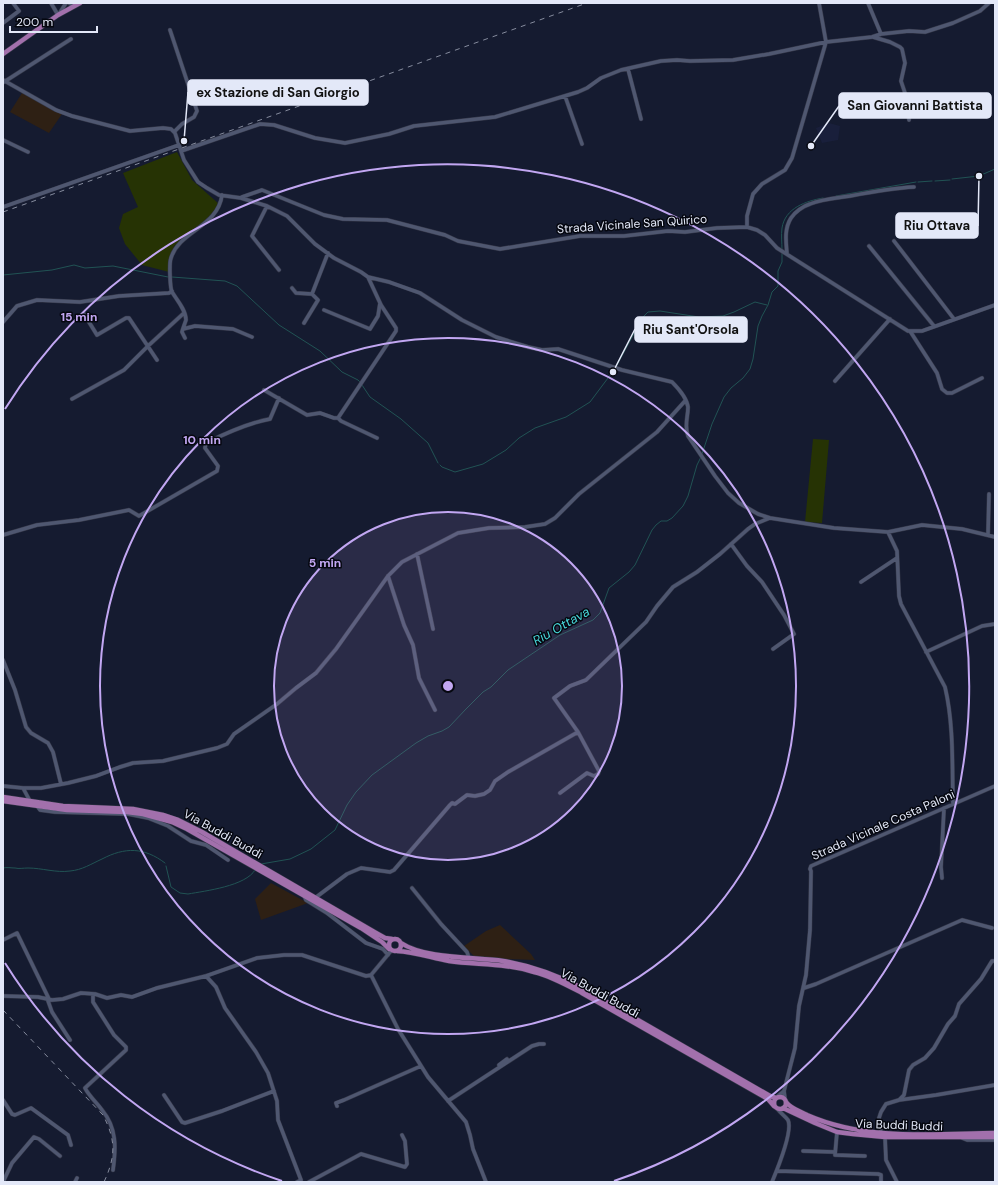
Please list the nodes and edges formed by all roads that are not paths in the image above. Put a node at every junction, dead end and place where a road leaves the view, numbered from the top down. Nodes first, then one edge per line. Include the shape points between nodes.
1 (13, 3) edge
2 (51, 3) edge
3 (66, 3) edge
4 (69, 3) edge
5 (80, 3) edge
6 (819, 3) edge
7 (868, 3) edge
8 (989, 3) edge
9 (75, 5) edge
10 (58, 15) junction
11 (3, 23) edge
12 (170, 30) dead end
13 (881, 34) junction
14 (872, 37) junction
15 (71, 39) dead end
16 (826, 42) junction
17 (3, 54) edge
18 (628, 69) junction
19 (4, 81) edge
20 (565, 96) junction
21 (641, 119) dead end
22 (909, 120) dead end
23 (174, 132) junction
24 (3, 140) edge
25 (582, 144) dead end
26 (180, 145) junction
27 (182, 151) junction
28 (28, 152) dead end
29 (914, 187) dead end
30 (222, 195) junction
31 (241, 198) junction
32 (267, 206) junction
33 (3, 207) edge
34 (747, 227) junction
35 (894, 241) dead end
36 (869, 246) dead end
37 (784, 252) junction
38 (328, 253) junction
39 (279, 270) dead end
40 (368, 277) junction
41 (292, 288) dead end
42 (172, 291) junction
43 (312, 294) junction
44 (380, 303) junction
45 (995, 305) edge
46 (324, 310) dead end
47 (184, 313) junction
48 (84, 314) dead end
49 (890, 319) junction
50 (954, 319) junction
51 (3, 322) edge
52 (304, 323) dead end
53 (934, 326) junction
54 (183, 329) junction
55 (910, 331) junction
56 (252, 337) dead end
57 (185, 338) dead end
58 (148, 346) junction
59 (157, 360) dead end
60 (982, 378) dead end
61 (834, 382) dead end
62 (264, 390) dead end
63 (72, 398) dead end
64 (279, 398) junction
65 (685, 401) junction
66 (338, 418) junction
67 (377, 438) dead end
68 (989, 494) dead end
69 (770, 518) junction
70 (888, 532) junction
71 (3, 535) edge
72 (988, 535) junction
73 (995, 537) edge
74 (731, 544) junction
75 (416, 554) junction
76 (897, 558) junction
77 (388, 576) junction
78 (861, 582) dead end
79 (995, 624) edge
80 (433, 629) dead end
81 (773, 649) dead end
82 (926, 652) junction
83 (3, 660) edge
84 (435, 710) dead end
85 (578, 732) junction
86 (61, 784) junction
87 (3, 786) edge
88 (995, 786) edge
89 (23, 788) junction
90 (560, 793) dead end
91 (3, 797) edge
92 (3, 801) edge
93 (30, 801) junction
94 (953, 804) junction
95 (38, 808) junction
96 (944, 808) junction
97 (179, 825) junction
98 (168, 826) junction
99 (228, 860) dead end
100 (252, 864) junction
101 (262, 869) junction
102 (942, 878) dead end
103 (412, 888) dead end
104 (304, 896) junction
105 (315, 898) junction
106 (342, 918) junction
107 (336, 920) junction
108 (992, 928) dead end
109 (392, 939) junction
110 (3, 940) edge
111 (401, 943) junction
112 (389, 951) junction
113 (398, 951) junction
114 (469, 958) junction
115 (995, 961) edge
116 (371, 975) junction
117 (206, 976) junction
118 (804, 988) junction
119 (94, 994) junction
120 (3, 996) edge
121 (48, 999) junction
122 (70, 1040) dead end
123 (544, 1044) dead end
124 (507, 1059) dead end
125 (420, 1066) junction
126 (995, 1084) edge
127 (274, 1091) junction
128 (784, 1091) junction
129 (164, 1095) dead end
130 (777, 1097) junction
131 (3, 1100) edge
132 (786, 1100) junction
133 (899, 1100) junction
134 (447, 1101) junction
135 (337, 1106) dead end
136 (776, 1107) junction
137 (783, 1108) junction
138 (837, 1132) junction
139 (995, 1133) edge
140 (883, 1135) junction
141 (402, 1136) dead end
142 (995, 1138) edge
143 (72, 1145) dead end
144 (803, 1151) dead end
145 (835, 1152) junction
146 (60, 1156) dead end
147 (865, 1156) dead end
148 (113, 1170) dead end
149 (777, 1172) junction
150 (77, 1178) dead end
151 (300, 1181) edge
152 (3, 1182) edge
153 (75, 1182) edge
154 (305, 1182) edge
155 (310, 1182) edge
156 (486, 1182) edge
157 (772, 1182) edge
158 (881, 1182) edge
159 (897, 1182) edge

1 - 11 street via 19,11
2 - 10 street
3 - 10 street
4 - 9 street
5 - 9 main road
6 - 16 street
7 - 13 street
8 - 13 street via 980,10 934,30
9 - 10 main road
10 - 17 main road
12 - 23 street via 197,111 194,117
13 - 14 street
14 - 16 street
14 - 22 street via 890,42 902,49 905,64 901,81 908,102
15 - 19 street
16 - 18 street via 738,59 661,61
16 - 34 street via 792,158 785,170 762,184 753,194
18 - 20 street
18 - 21 street
19 - 23 street via 72,116 123,130 163,128
20 - 25 street
20 - 27 street via 494,117 414,126 390,134 345,143 314,138 274,125 260,124
23 - 26 street
24 - 28 street
26 - 27 street
26 - 33 street
27 - 30 street via 184,160 198,182
29 - 37 street via 810,204 790,218
30 - 31 street
30 - 42 street via 221,204 214,215 183,239 174,250 170,260
31 - 32 street
31 - 34 street, Strada Vicinale San Quirico via 262,190 324,215 343,219 387,220 445,235 458,241 500,249 580,236 624,236 668,230 685,232
32 - 38 street via 287,216 315,244
32 - 39 street via 252,236
34 - 37 street, Strada Vicinale San Quirico via 765,235
35 - 50 street
36 - 53 street
37 - 49 street, Strada Vicinale San Quirico
38 - 40 street
38 - 43 street
40 - 44 street
40 - 65 street via 420,293 462,320 496,337 542,350 558,349 622,370 672,382
41 - 43 street via 296,293
42 - 47 street
42 - 51 street via 80,302 37,300 17,306
43 - 52 street via 318,300
44 - 46 street via 378,316 370,329
44 - 66 street via 396,331
45 - 50 street
47 - 54 street via 186,319
47 - 58 street
48 - 58 street via 97,335 129,318
49 - 55 street, Strada Vicinale San Quirico
49 - 61 street
50 - 53 street
53 - 55 street via 922,331
54 - 56 street via 195,326 233,329
54 - 57 street
55 - 60 street via 937,373 942,389 947,393
58 - 59 street
58 - 63 street via 124,370
62 - 64 street
64 - 66 street via 307,415 320,413
64 - 71 street via 270,419 206,443 205,448 218,466 217,471 139,516 129,510 37,526
65 - 69 street via 688,406 686,430 705,462 728,493 739,503
65 - 75 street via 657,432 579,494 555,518 544,524 458,533
66 - 67 street
68 - 72 street
69 - 70 street via 834,528
69 - 74 street via 755,524
70 - 72 street via 922,525 962,529
70 - 76 street via 895,545
72 - 73 street
74 - 81 street via 746,566 762,582 794,634
74 - 85 street via 673,588 646,622 586,680 570,686 554,698
75 - 77 street via 402,562
75 - 80 street
76 - 78 street
76 - 82 street via 898,596
77 - 84 street via 412,645 419,678
77 - 86 street via 316,673 278,704 234,734 227,744 163,761 133,763 96,776
79 - 82 street via 982,626
82 - 94 street via 944,687 949,706
83 - 86 street via 26,727 48,744 53,752
85 - 90 street via 599,771 594,776 587,773
85 - 105 street via 508,772 495,781 484,794 467,795 455,804 452,803 394,870 390,872 361,868 347,874
86 - 89 street
87 - 89 street
88 - 94 street, Strada Vicinale Costa Paloni
89 - 93 street
91 - 93 main road, Via Buddi Buddi
92 - 95 main road, Via Buddi Buddi
93 - 100 main road, Via Buddi Buddi via 63,806 133,808 157,813 188,825
94 - 96 street, Strada Vicinale Costa Paloni
95 - 97 main road, Via Buddi Buddi via 127,812 156,817
95 - 98 street via 77,813 128,814
96 - 102 street
96 - 118 street, Strada Vicinale Costa Paloni via 811,866 810,930
97 - 98 street
97 - 100 main road, Via Buddi Buddi
98 - 99 street via 191,841 206,845
100 - 101 main road, Via Buddi Buddi
101 - 104 main road, Via Buddi Buddi
101 - 105 main road, Via Buddi Buddi
103 - 114 street via 467,952
104 - 106 main road, Via Buddi Buddi
104 - 107 street
105 - 109 main road, Via Buddi Buddi via 385,938
106 - 107 street
106 - 112 main road, Via Buddi Buddi via 371,934
107 - 112 street via 366,943
108 - 118 street via 962,920 893,952
109 - 111 main road via 397,939
109 - 112 main road via 388,944
110 - 121 street via 16,933
111 - 113 main road
111 - 114 main road, Via Buddi Buddi via 406,947 449,957
112 - 113 main road
112 - 116 street
113 - 136 main road, Via Buddi Buddi via 449,961 502,965 534,971 556,979 755,1092
114 - 130 main road, Via Buddi Buddi via 528,966 558,976 770,1096
115 - 133 street via 992,961 981,979 959,1004 955,1016 934,1048 925,1058 913,1065 904,1095
116 - 117 street via 366,976 302,955 284,955 257,958
116 - 125 street
117 - 119 street via 132,997 107,998
117 - 127 street via 216,987 225,1008 256,1052 268,1073
118 - 128 street, Strada Vicinale Costa Paloni via 799,1006 795,1048
119 - 121 street via 81,993 62,999
119 - 148 street via 93,1002 126,1047 126,1050 85,1088 104,1111 112,1126 116,1152
120 - 121 street
121 - 122 street via 52,1012
123 - 134 street via 532,1046
124 - 134 street
125 - 134 street
125 - 135 street via 344,1100 336,1104
126 - 133 street
127 - 129 street via 185,1123
127 - 151 street via 278,1120
128 - 130 street
128 - 132 street, Strada Vicinale Costa Paloni
130 - 132 main road via 782,1096
130 - 136 main road via 774,1101
131 - 143 street via 15,1115 31,1108 68,1135
132 - 137 main road
132 - 140 main road, Via Buddi Buddi via 792,1108 817,1119
133 - 140 street via 886,1104 881,1112 879,1118
134 - 156 street via 466,1122
136 - 137 main road
136 - 149 street via 789,1125
137 - 138 main road, Via Buddi Buddi
138 - 140 main road, Via Buddi Buddi
138 - 145 street
139 - 140 main road, Via Buddi Buddi
140 - 142 main road, Via Buddi Buddi
140 - 159 street via 886,1160
141 - 155 street via 405,1141 405,1167 361,1154
144 - 145 street
145 - 147 street via 835,1155
146 - 152 street via 34,1137 12,1163
149 - 157 street
149 - 158 street via 878,1174 881,1175
150 - 153 street
151 - 154 street

